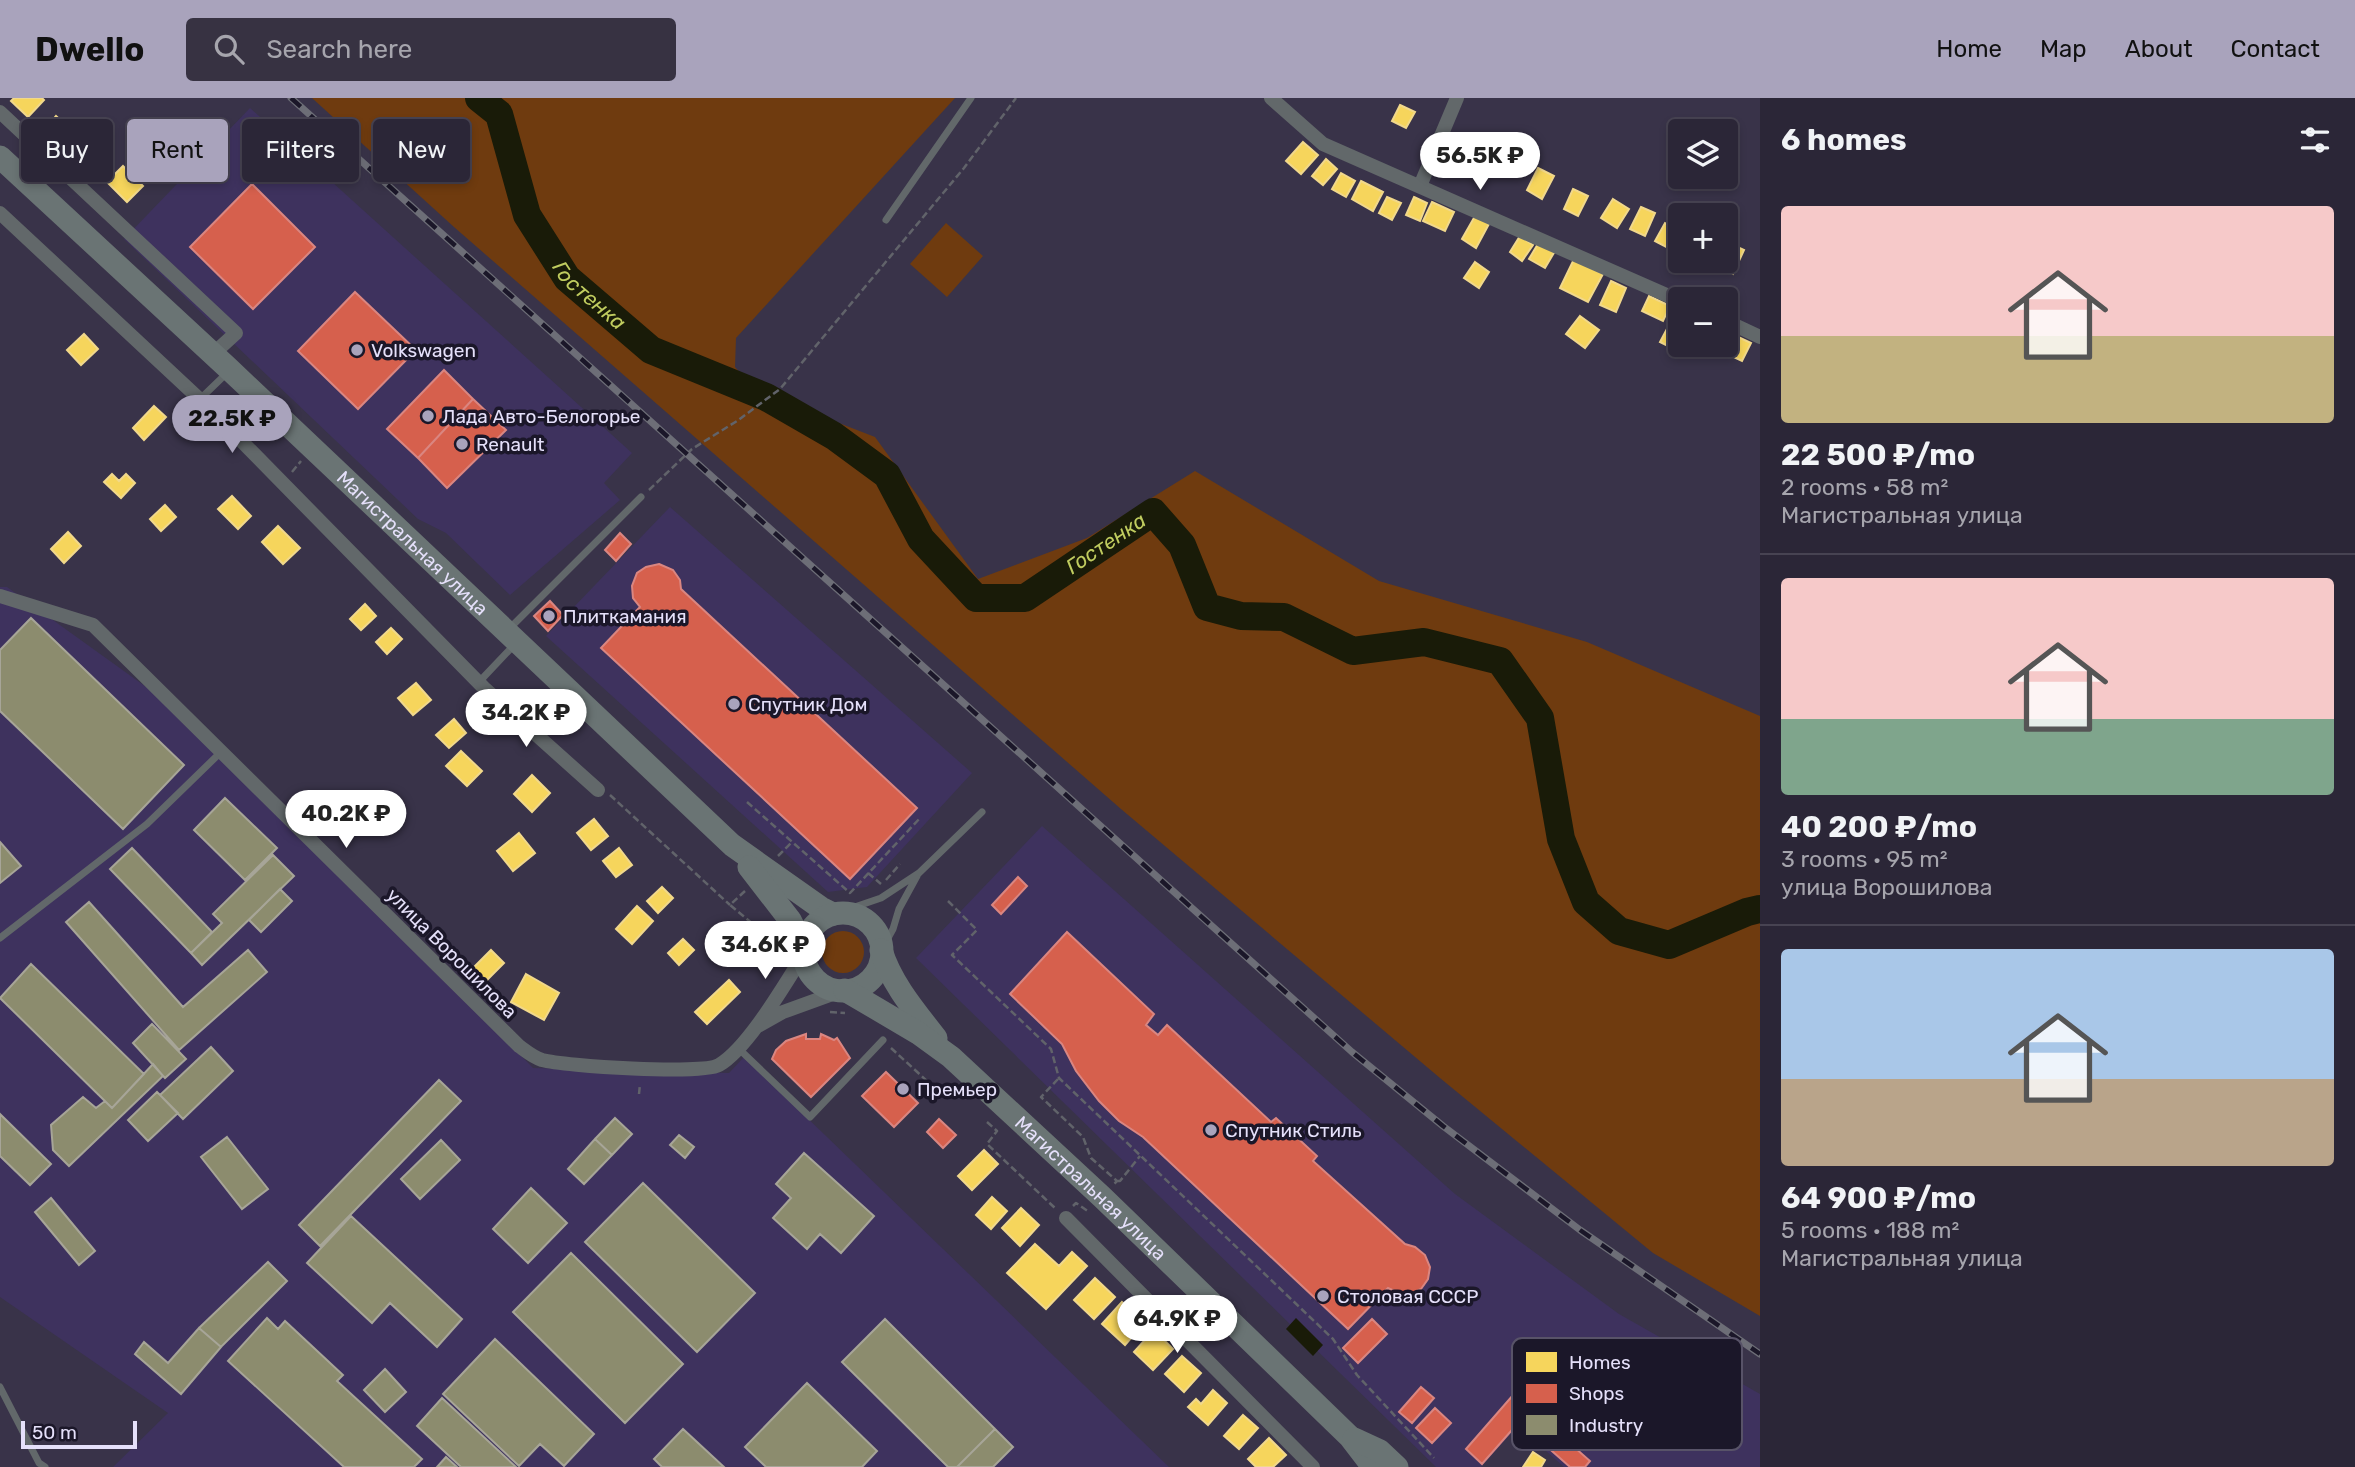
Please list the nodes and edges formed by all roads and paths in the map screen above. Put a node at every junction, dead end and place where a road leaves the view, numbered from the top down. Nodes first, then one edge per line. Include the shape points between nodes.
1 (971, 98) edge
2 (1016, 98) edge
3 (1271, 98) edge
4 (1457, 98) edge
5 (0, 112) edge
6 (0, 157) edge
7 (1420, 186) junction
8 (0, 213) edge
9 (886, 220) dead end
10 (1668, 296) edge
11 (1738, 327) edge
12 (1760, 337) edge
13 (213, 354) junction
14 (230, 370) junction
15 (201, 399) junction
16 (641, 497) joint
17 (0, 596) edge
18 (511, 637) junction
19 (478, 682) junction
20 (221, 751) junction
21 (597, 790) joint
22 (747, 802) dead end
23 (982, 812) dead end
24 (921, 817) dead end
25 (791, 843) junction
26 (900, 864) dead end
27 (868, 873) junction
28 (919, 873) junction
29 (761, 874) junction
30 (948, 901) dead end
31 (730, 905) junction
32 (836, 913) junction
33 (0, 938) edge
34 (881, 950) junction
35 (797, 954) junction
36 (843, 991) junction
37 (800, 1005) junction
38 (853, 1016) dead end
39 (757, 1026) junction
40 (883, 1041) joint
41 (737, 1048) junction
42 (951, 1057) junction
43 (642, 1067) junction
44 (939, 1092) dead end
45 (639, 1094) dead end
46 (988, 1122) dead end
47 (1141, 1156) junction
48 (1116, 1181) dead end
49 (1066, 1218) joint
50 (0, 1387) edge
51 (1350, 1437) junction
52 (1434, 1458) dead end
53 (45, 1467) edge
54 (1313, 1467) edge
55 (1373, 1467) edge
56 (1397, 1467) edge

1 - 9 lane
2 - 16 path via 964,168 780,388 692,449
3 - 7 street via 1323,144
4 - 7 street
5 - 13 street via 236,333
6 - 13 main road, Магистральная улица
7 - 10 street
8 - 15 street
11 - 12 street
13 - 14 main road, Магистральная улица
14 - 15 lane
14 - 18 main road, Магистральная улица
15 - 19 street
16 - 18 lane
17 - 20 street, улица Ворошилова via 93,625
18 - 19 lane
18 - 29 main road, Магистральная улица
19 - 21 street
20 - 33 lane via 147,824
20 - 43 street, улица Ворошилова via 519,1046 547,1061
21 - 31 path via 609,793
22 - 25 path
23 - 28 lane
24 - 27 path
25 - 27 path via 850,893
25 - 29 path
26 - 27 path via 881,884
28 - 32 lane via 881,898
28 - 34 lane
29 - 31 path
29 - 32 main road, Магистральная улица
29 - 35 main road, Магистральная улица via 790,920
30 - 47 path via 977,930 952,955 1051,1049 1059,1078
31 - 35 path via 782,948
32 - 34 main road, Магистральная улица via 856,915 870,923
32 - 35 main road via 813,927
34 - 36 main road via 874,976
34 - 42 main road, Магистральная улица via 908,1002
35 - 36 main road, Магистральная улица via 816,980
35 - 39 street
36 - 37 street
36 - 42 main road, Магистральная улица
37 - 38 path via 806,1011
37 - 39 street
39 - 41 street, улица Ворошилова
40 - 41 lane via 810,1117
40 - 44 path
41 - 43 street, улица Ворошилова via 715,1067
42 - 51 main road, Магистральная улица
43 - 45 path
46 - 49 path via 997,1131 987,1144
47 - 48 path via 1121,1181
47 - 52 path via 1333,1339 1357,1375
49 - 54 street, Магистральная улица
50 - 53 lane
51 - 55 main road, Магистральная улица
51 - 56 main road, Магистральная улица via 1380,1451

